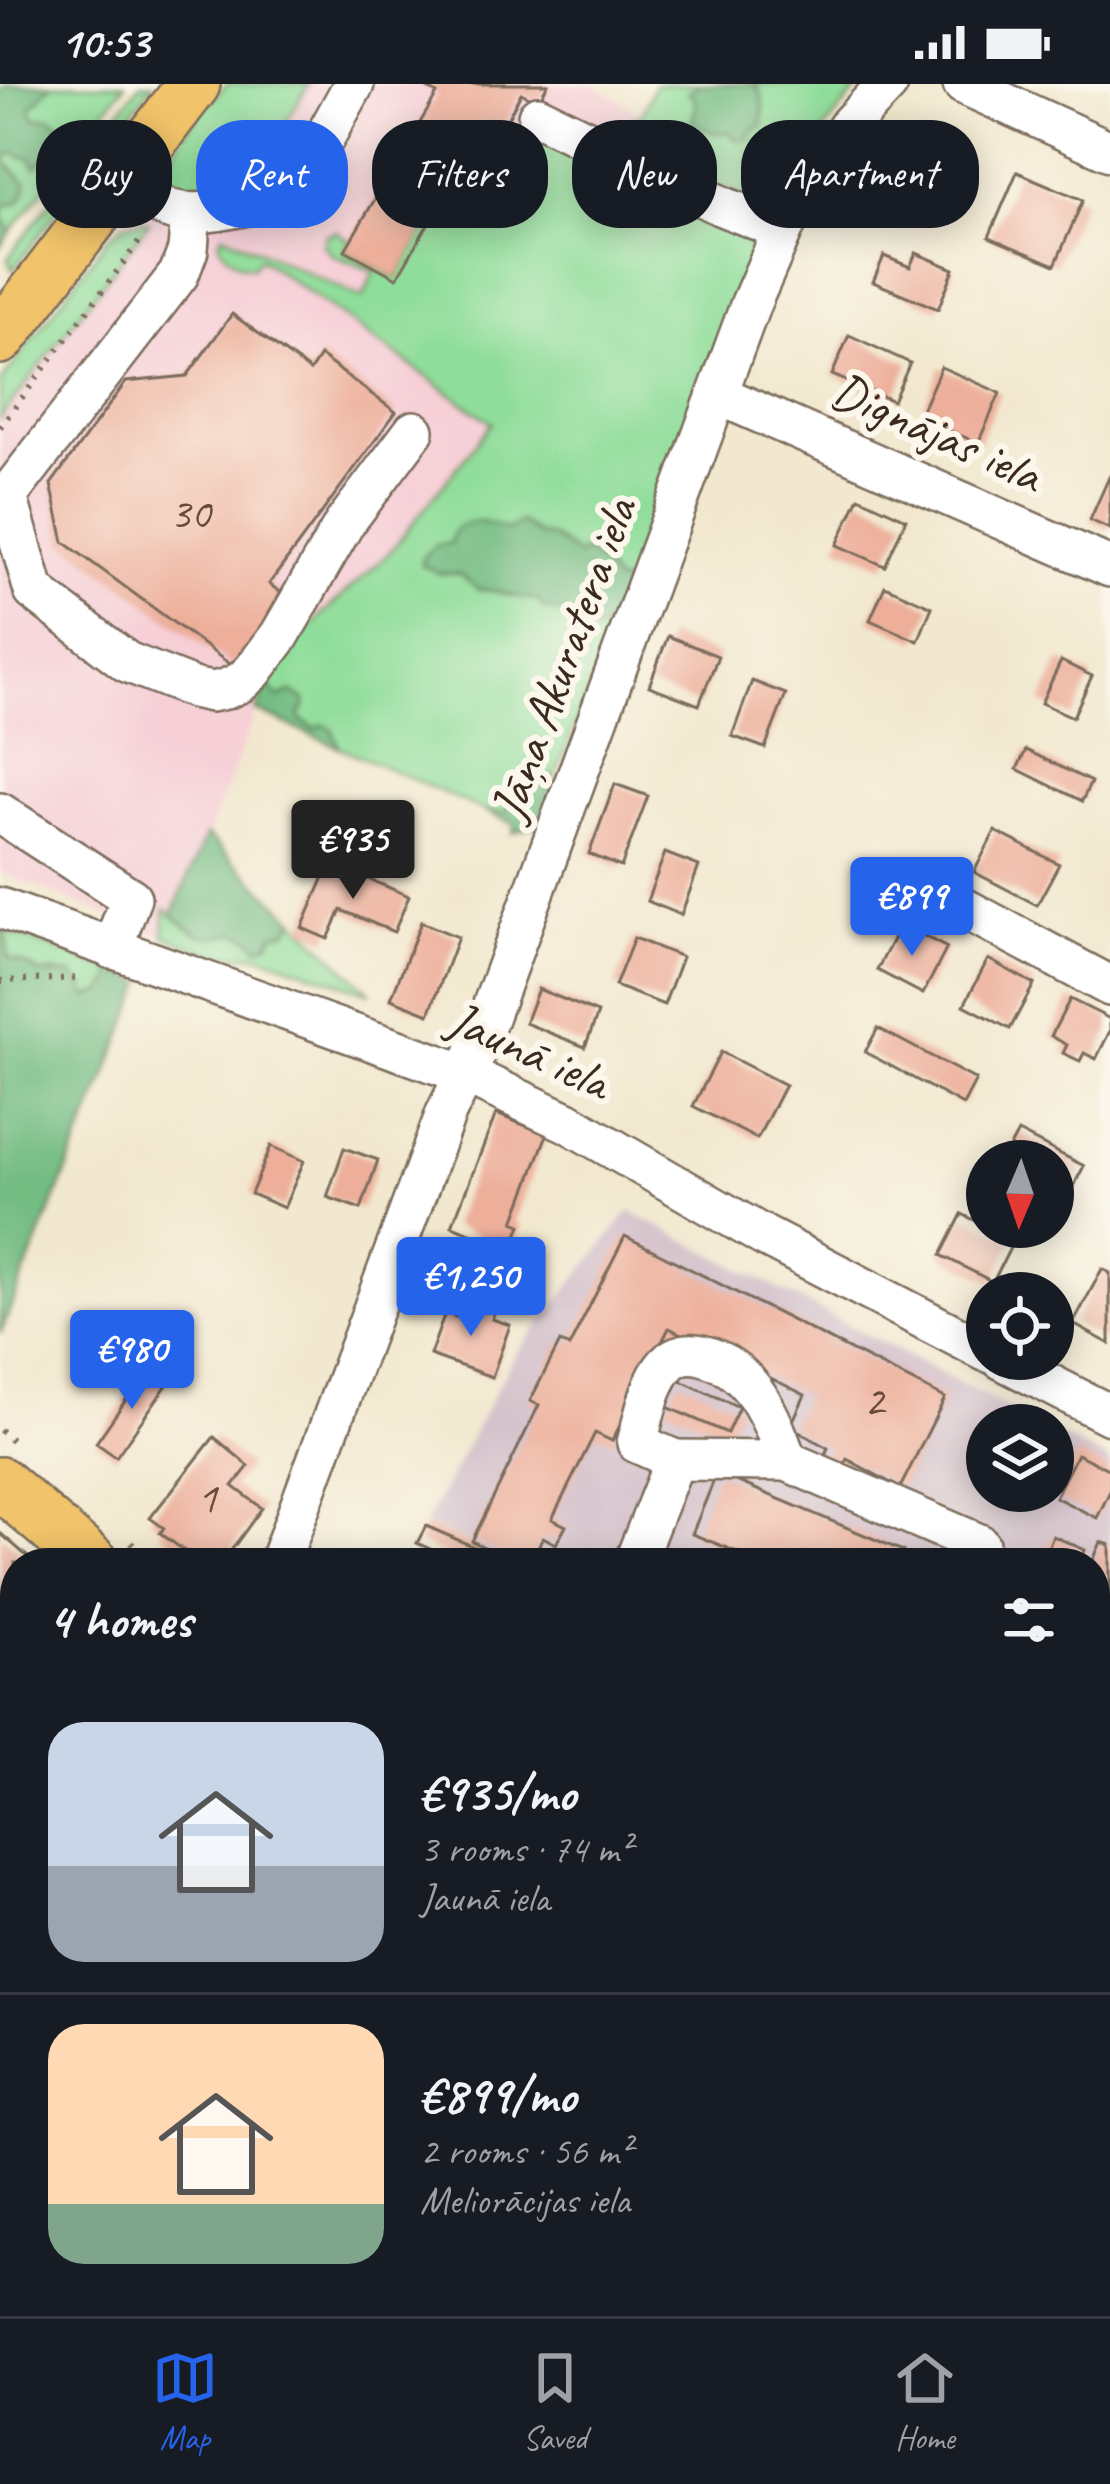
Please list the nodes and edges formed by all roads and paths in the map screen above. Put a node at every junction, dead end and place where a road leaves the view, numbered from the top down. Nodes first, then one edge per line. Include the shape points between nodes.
1 (194, 84) edge
2 (354, 84) edge
3 (888, 84) edge
4 (963, 84) edge
5 (538, 116) dead end
6 (166, 120) edge
7 (1110, 151) edge
8 (172, 207) edge
9 (178, 210) junction
10 (83, 228) edge
11 (782, 230) junction
12 (0, 338) edge
13 (719, 395) junction
14 (0, 427) edge
15 (415, 431) dead end
16 (1110, 568) edge
17 (0, 813) edge
18 (943, 897) dead end
19 (0, 908) edge
20 (112, 949) junction
21 (1110, 986) edge
22 (465, 1075) junction
23 (966, 1341) edge
24 (1042, 1380) edge
25 (1110, 1415) edge
26 (676, 1460) junction
27 (787, 1461) junction
28 (0, 1483) edge
29 (76, 1548) edge
30 (285, 1548) edge
31 (640, 1548) edge
32 (977, 1548) edge

1 - 6 main road
2 - 9 street via 293,195
3 - 11 street, Jāņa Akuratera iela via 850,124
4 - 7 street
5 - 11 street
8 - 9 street
9 - 14 path
9 - 15 street via 188,250 179,274 7,496 34,591 127,662 193,688 226,689 253,671 280,635 344,524
10 - 12 main road
11 - 13 street, Jāņa Akuratera iela
13 - 16 street, Dignājas iela
13 - 22 street, Jāņa Akuratera iela
17 - 20 street via 131,898
18 - 21 street
19 - 20 street, Jaunā iela
20 - 22 street, Jaunā iela
22 - 23 street, Jaunā iela via 567,1122
22 - 30 street, Jāņa Akuratera iela
24 - 25 street
26 - 27 street
26 - 27 street via 637,1443 660,1375 690,1353 722,1363 756,1391
26 - 31 street
27 - 32 street
28 - 29 main road

